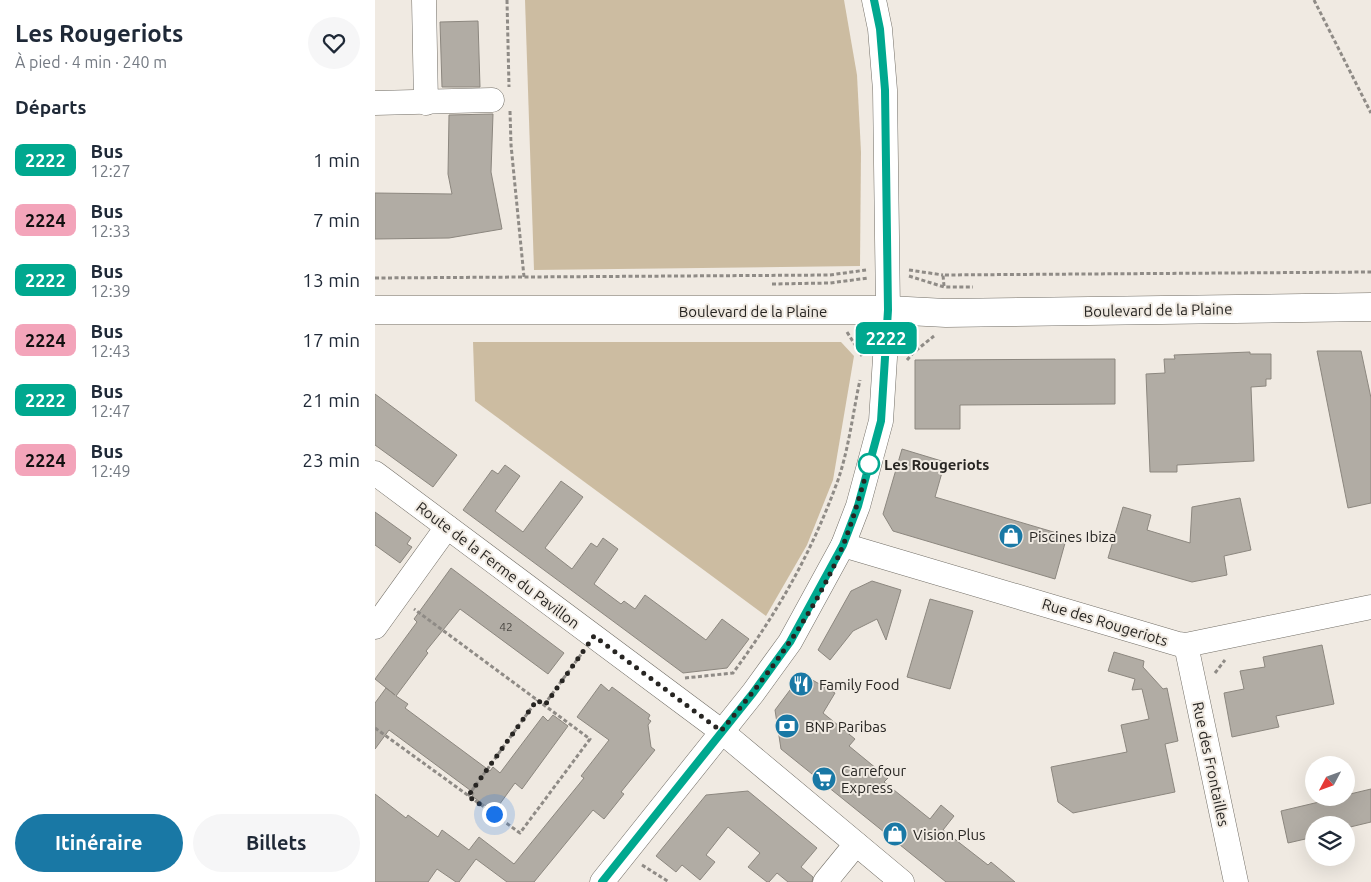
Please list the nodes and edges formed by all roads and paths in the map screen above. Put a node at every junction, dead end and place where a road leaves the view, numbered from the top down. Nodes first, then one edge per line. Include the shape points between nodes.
1 (425, 0) edge
2 (507, 0) edge
3 (874, 0) edge
4 (1314, 0) edge
5 (504, 101) junction
6 (426, 102) junction
7 (375, 103) edge
8 (1371, 113) edge
9 (1371, 272) edge
10 (830, 275) dead end
11 (524, 277) junction
12 (375, 278) edge
13 (1371, 308) edge
14 (375, 310) edge
15 (888, 310) junction
16 (942, 324) junction
17 (885, 363) junction
18 (861, 378) dead end
19 (375, 473) edge
20 (447, 527) junction
21 (843, 545) junction
22 (397, 596) junction
23 (1371, 607) edge
24 (377, 620) edge
25 (594, 636) junction
26 (1186, 645) junction
27 (1230, 658) dead end
28 (1215, 674) dead end
29 (682, 678) dead end
30 (537, 700) junction
31 (545, 705) junction
32 (375, 728) edge
33 (721, 731) junction
34 (468, 796) junction
35 (856, 844) junction
36 (625, 854) junction
37 (610, 879) edge
38 (669, 882) edge
39 (825, 882) edge
40 (903, 882) edge
41 (1236, 882) edge

1 - 6 street
2 - 5 path
3 - 15 street via 885,90
4 - 8 path
5 - 6 street
5 - 11 path
6 - 7 street
9 - 16 path via 943,275
10 - 11 path
11 - 12 path
13 - 16 main road, Boulevard de la Plaine
14 - 15 main road, Boulevard de la Plaine
15 - 16 main road, Boulevard de la Plaine
15 - 17 street
16 - 17 path via 905,364
17 - 21 street via 881,421 858,506
18 - 29 path via 838,478 804,562 767,626 733,673
19 - 20 street, Route de la Ferme du Pavillon
20 - 22 street
20 - 25 street, Route de la Ferme du Pavillon
21 - 26 street, Rue des Rougeriots
21 - 33 street via 790,642
22 - 24 street
22 - 30 path
23 - 26 street, Rue des Rougeriots
25 - 31 path
25 - 33 street, Route de la Ferme du Pavillon
26 - 41 street, Rue des Frontailles
27 - 28 path via 1219,665
30 - 31 path
30 - 34 path
31 - 34 path via 590,739 519,833
32 - 34 path
33 - 35 street, Route de la Ferme du Pavillon
33 - 36 street
35 - 39 street
35 - 40 street, Route de la Ferme du Pavillon
36 - 37 street
36 - 38 path

